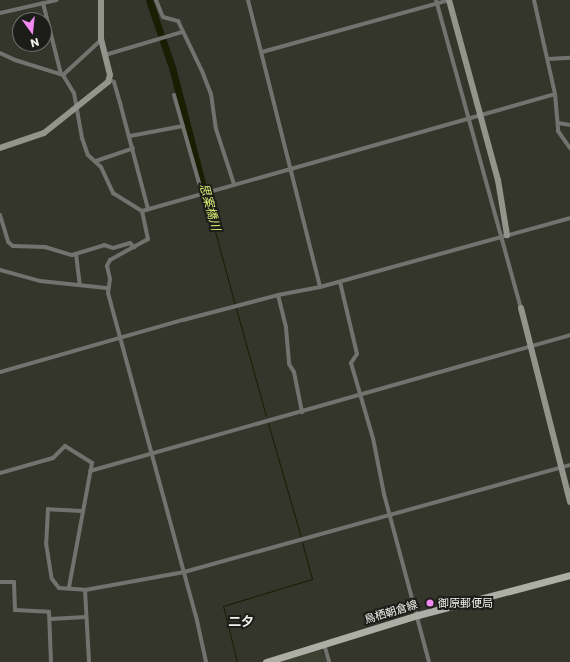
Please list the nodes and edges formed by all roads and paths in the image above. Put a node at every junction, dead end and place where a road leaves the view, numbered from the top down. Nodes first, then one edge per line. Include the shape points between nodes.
1 (57, 0) edge
2 (101, 0) edge
3 (156, 0) edge
4 (248, 0) edge
5 (449, 0) edge
6 (534, 0) edge
7 (436, 2) edge
8 (43, 3) junction
9 (0, 13) edge
10 (182, 32) junction
11 (101, 40) junction
12 (262, 52) junction
13 (0, 53) edge
14 (105, 55) junction
15 (570, 58) edge
16 (548, 59) junction
17 (62, 75) junction
18 (109, 79) junction
19 (555, 94) junction
20 (174, 96) dead end
21 (76, 107) junction
22 (480, 116) junction
23 (468, 119) junction
24 (558, 123) junction
25 (570, 125) edge
26 (183, 126) junction
27 (130, 136) junction
28 (0, 148) edge
29 (133, 148) junction
30 (570, 148) edge
31 (96, 161) junction
32 (291, 168) junction
33 (234, 184) junction
34 (204, 193) junction
35 (148, 209) junction
36 (142, 211) junction
37 (0, 215) edge
38 (570, 218) edge
39 (504, 236) junction
40 (134, 247) junction
41 (76, 254) junction
42 (0, 270) edge
43 (340, 282) junction
44 (80, 285) junction
45 (320, 287) junction
46 (108, 288) junction
47 (278, 295) junction
48 (521, 308) joint
49 (570, 335) edge
50 (120, 339) junction
51 (530, 346) junction
52 (0, 372) edge
53 (361, 395) junction
54 (302, 412) junction
55 (150, 454) junction
56 (570, 465) edge
57 (562, 468) junction
58 (90, 472) junction
59 (0, 473) edge
60 (570, 502) edge
61 (82, 511) junction
62 (389, 515) junction
63 (184, 572) junction
64 (570, 575) edge
65 (0, 582) edge
66 (70, 587) junction
67 (85, 590) junction
68 (418, 615) junction
69 (86, 617) junction
70 (50, 619) junction
71 (324, 644) junction
72 (51, 662) edge
73 (90, 662) edge
74 (206, 662) edge
75 (266, 662) edge
76 (329, 662) edge
77 (429, 662) edge

1 - 8 street
2 - 11 street
3 - 10 street via 163,17 178,21
4 - 12 street
5 - 7 street
5 - 22 street
6 - 16 street
7 - 12 street
7 - 23 street
8 - 9 street
8 - 17 street
10 - 14 street
10 - 33 street via 202,70 211,94 216,129
11 - 14 street
11 - 17 street
12 - 32 street
13 - 17 street
14 - 18 street
15 - 16 street
16 - 19 street
17 - 21 street via 72,87
18 - 21 street via 105,86
18 - 27 street via 116,88
19 - 22 street
19 - 24 street
20 - 26 street
21 - 28 street via 44,133
21 - 31 street via 84,147
22 - 23 street
22 - 39 street via 498,180
23 - 32 street
23 - 39 street
24 - 25 street
24 - 30 street via 560,134
26 - 27 street
26 - 34 street
27 - 29 street
29 - 31 street
29 - 35 street
31 - 36 street via 113,193
32 - 33 street
32 - 45 street
33 - 34 street
34 - 35 street
35 - 36 street
36 - 40 street via 148,239
37 - 41 street via 11,245 45,247 60,253
38 - 39 street
39 - 43 street
39 - 48 street
40 - 41 street via 130,243 113,248 104,245
40 - 46 street via 114,257 107,264 110,279
41 - 44 street
42 - 44 street via 40,281
43 - 45 street
43 - 53 street via 357,354 351,363
44 - 46 street
45 - 47 street
46 - 50 street
47 - 50 street
47 - 54 street via 286,328 289,364 294,372
48 - 51 street
49 - 51 street
50 - 52 street
50 - 55 street
51 - 53 street
51 - 57 street
53 - 54 street
53 - 62 street
54 - 55 street
55 - 58 street
55 - 63 street
56 - 57 street
57 - 60 street
57 - 62 street
58 - 59 street via 92,463 65,446 53,458
58 - 61 street
61 - 66 street
61 - 66 street via 48,508 46,543 52,579 60,588
62 - 63 street
62 - 68 street
63 - 67 street
63 - 74 street
64 - 68 main road, 鳥栖朝倉線
65 - 70 street via 14,582 15,610 48,611
66 - 67 street
67 - 69 street
68 - 71 main road, 鳥栖朝倉線
68 - 77 street
69 - 70 street
69 - 73 street
70 - 72 street
71 - 75 main road, 鳥栖朝倉線
71 - 76 street

